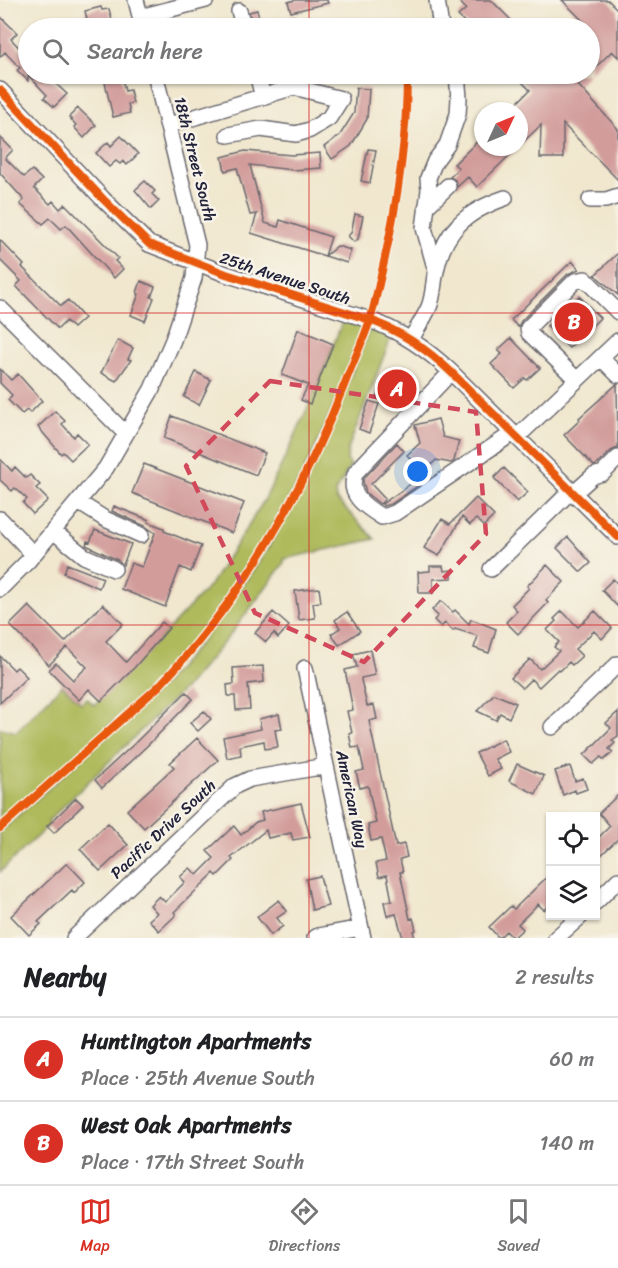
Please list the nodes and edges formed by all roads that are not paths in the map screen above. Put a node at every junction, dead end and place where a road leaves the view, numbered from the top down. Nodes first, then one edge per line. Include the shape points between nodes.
1 (136, 0) edge
2 (206, 0) edge
3 (437, 0) edge
4 (239, 11) dead end
5 (141, 18) edge
6 (156, 18) edge
7 (241, 18) edge
8 (440, 18) edge
9 (158, 84) edge
10 (260, 84) edge
11 (458, 84) edge
12 (0, 90) edge
13 (263, 97) junction
14 (169, 125) junction
15 (228, 135) dead end
16 (448, 186) dead end
17 (618, 196) edge
18 (505, 198) dead end
19 (590, 200) dead end
20 (426, 207) junction
21 (196, 262) junction
22 (436, 271) junction
23 (0, 308) edge
24 (618, 312) edge
25 (411, 339) junction
26 (618, 341) edge
27 (601, 358) junction
28 (451, 372) junction
29 (618, 375) edge
30 (577, 380) junction
31 (126, 435) junction
32 (515, 435) junction
33 (618, 458) edge
34 (572, 492) junction
35 (78, 502) junction
36 (0, 519) edge
37 (53, 531) junction
38 (141, 535) dead end
39 (618, 537) edge
40 (33, 554) junction
41 (491, 568) dead end
42 (114, 569) dead end
43 (0, 589) edge
44 (618, 664) edge
45 (305, 668) dead end
46 (552, 727) dead end
47 (326, 766) junction
48 (618, 880) edge
49 (600, 898) edge
50 (576, 920) edge
51 (362, 933) edge
52 (74, 938) edge
53 (315, 938) edge
54 (556, 938) edge

1 - 5 street
2 - 6 street
3 - 8 street
4 - 7 street
9 - 14 street, 18th Street South
10 - 13 street
11 - 20 street via 458,114 447,145 428,178
12 - 21 street, 25th Avenue South via 149,244
13 - 14 street
13 - 15 street via 294,87 341,99 329,118 310,130 296,134 261,129
14 - 21 street, 18th Street South via 197,245
16 - 20 street
17 - 19 street
18 - 22 street via 484,205 457,225 448,237
20 - 22 street via 424,228
21 - 25 street, 25th Avenue South via 370,320
21 - 31 street, 18th Street South via 174,340
22 - 25 street via 429,307
23 - 31 street
24 - 30 street via 585,279 575,281 528,328
25 - 28 street, 25th Avenue South
26 - 27 street
27 - 29 street
27 - 30 street
28 - 32 street, 25th Avenue South
28 - 32 street via 356,472 351,482 354,492 368,509 382,517 395,513
30 - 32 street
31 - 35 street, 18th Street South
32 - 34 street, 25th Avenue South
33 - 34 street via 603,473
34 - 39 street, 25th Avenue South
34 - 41 street
35 - 37 street, 18th Street South
35 - 38 street
36 - 40 street
37 - 40 street, 18th Street South
37 - 42 street via 84,556
40 - 43 street, 18th Street South
44 - 46 street
45 - 47 street, American Way
47 - 51 street, American Way
47 - 52 street, Pacific Drive South via 250,779 235,786
48 - 49 street
50 - 54 street
51 - 53 street

